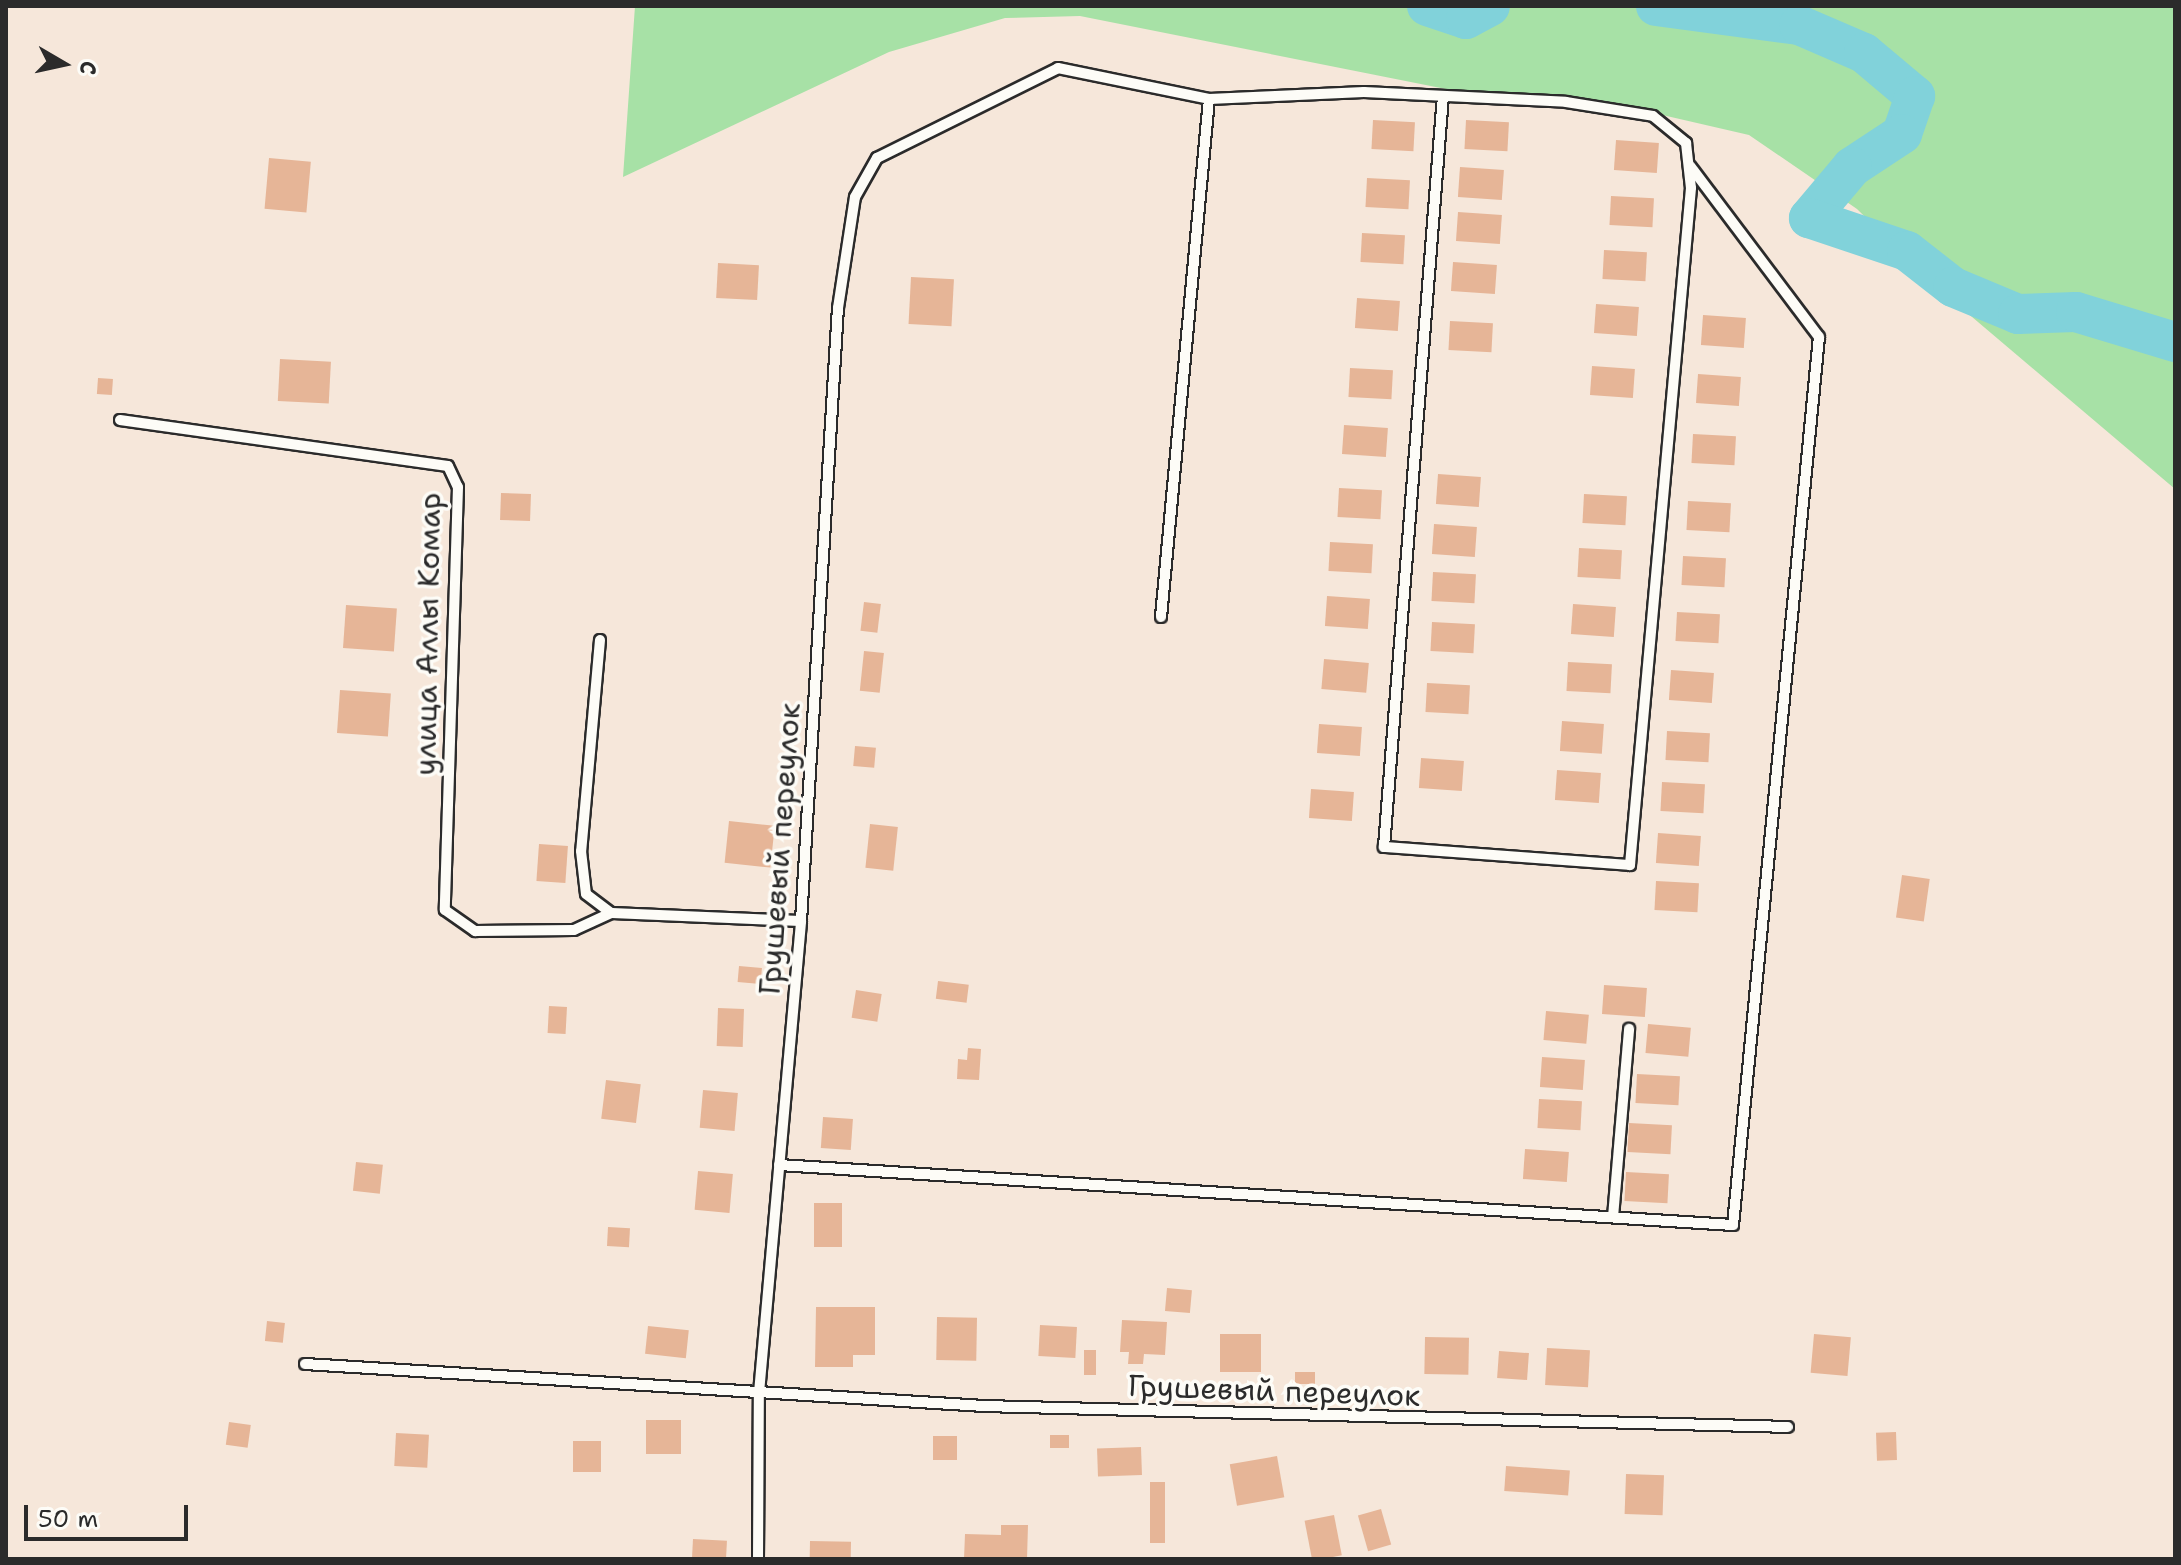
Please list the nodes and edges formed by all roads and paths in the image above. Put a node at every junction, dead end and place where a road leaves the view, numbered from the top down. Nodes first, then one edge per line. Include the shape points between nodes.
1 (1443, 96) junction
2 (1209, 99) junction
3 (1688, 164) junction
4 (120, 420) dead end
5 (1161, 617) dead end
6 (600, 640) dead end
7 (611, 913) junction
8 (801, 921) junction
9 (1629, 1029) dead end
10 (779, 1165) junction
11 (1613, 1217) junction
12 (305, 1364) dead end
13 (759, 1393) junction
14 (1788, 1427) dead end
15 (758, 1559) edge

1 - 2 lane, Грушевый переулок
1 - 3 lane, Грушевый переулок via 1653,116 1686,143
1 - 3 lane via 1384,847 1630,865
2 - 5 lane
2 - 8 lane, Грушевый переулок via 1058,68 877,158 855,197 838,308
3 - 11 lane, Грушевый переулок via 1819,337 1733,1225
4 - 7 lane, улица Аллы Комар via 448,466 458,487 445,910 475,931 574,930
6 - 7 lane via 581,876 586,894
7 - 8 lane
8 - 10 lane, Грушевый переулок
9 - 11 lane
10 - 11 lane
10 - 13 lane, Грушевый переулок
12 - 13 lane, Грушевый переулок
13 - 14 lane, Грушевый переулок via 1257,1416
13 - 15 lane, Грушевый переулок

